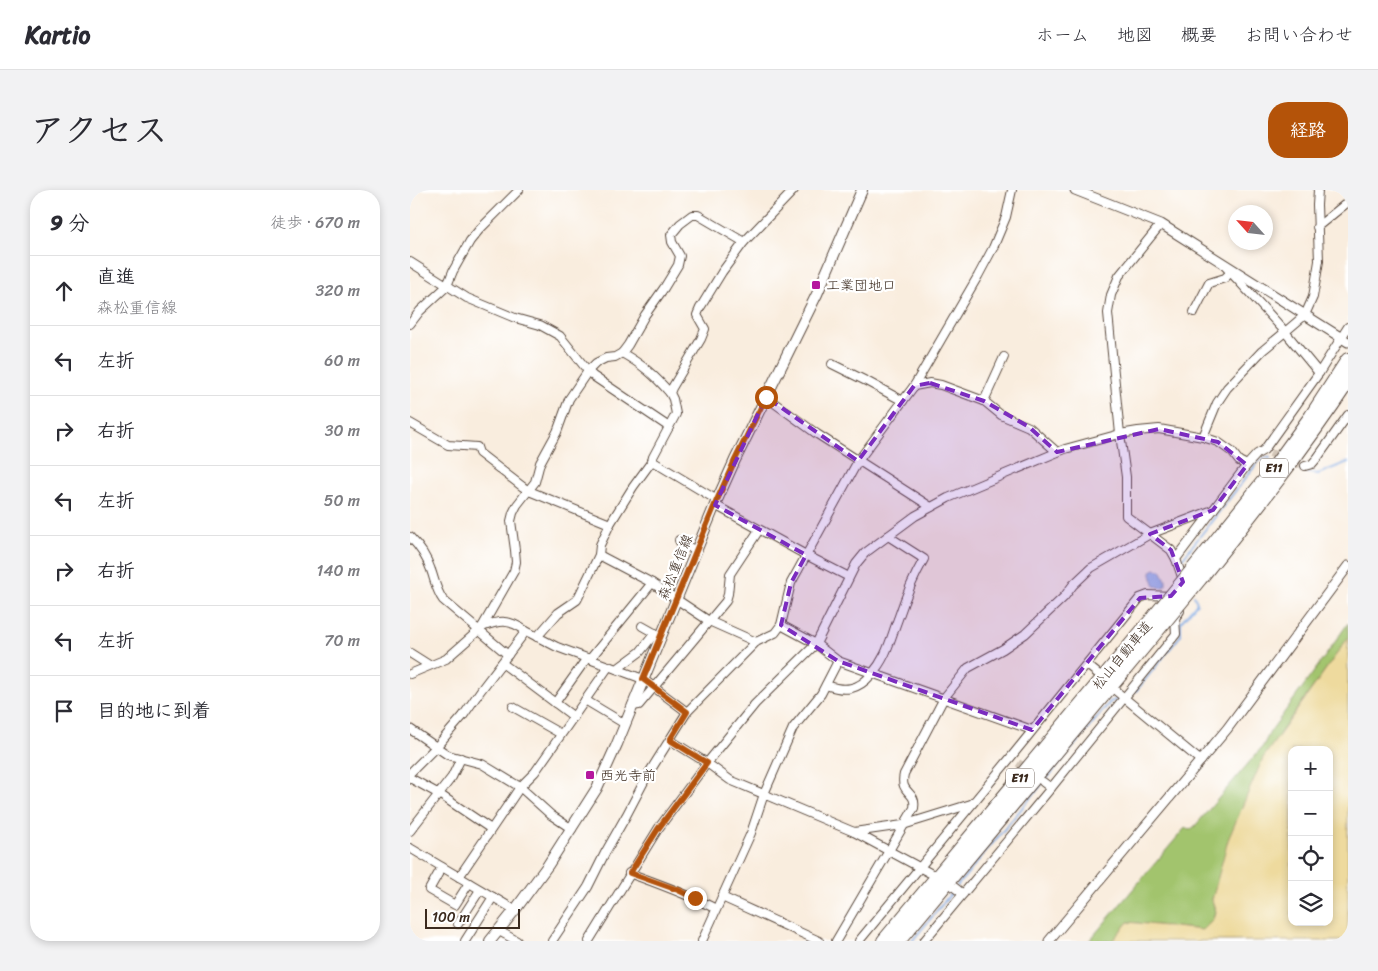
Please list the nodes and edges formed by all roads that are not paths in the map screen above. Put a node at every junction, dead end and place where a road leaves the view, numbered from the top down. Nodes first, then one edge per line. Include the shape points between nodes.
1 (519, 190) edge
2 (794, 190) edge
3 (862, 190) edge
4 (1012, 190) edge
5 (1077, 190) edge
6 (1318, 190) edge
7 (1348, 202) edge
8 (1161, 224) junction
9 (1318, 227) junction
10 (744, 242) junction
11 (410, 262) edge
12 (1223, 263) junction
13 (1230, 273) junction
14 (447, 286) junction
15 (1194, 312) dead end
16 (1304, 315) junction
17 (410, 324) edge
18 (1348, 327) edge
19 (1285, 332) junction
20 (1345, 340) edge
21 (622, 352) junction
22 (1004, 356) dead end
23 (1348, 360) edge
24 (832, 364) dead end
25 (588, 371) junction
26 (1319, 373) junction
27 (1348, 381) edge
28 (914, 386) junction
29 (670, 393) junction
30 (766, 397) junction
31 (904, 401) junction
32 (984, 401) junction
33 (1348, 416) edge
34 (410, 422) edge
35 (669, 426) junction
36 (1120, 434) junction
37 (1203, 437) junction
38 (1057, 452) junction
39 (652, 461) junction
40 (858, 461) junction
41 (1247, 465) junction
42 (1305, 466) dead end
43 (529, 491) junction
44 (716, 502) junction
45 (932, 507) junction
46 (1213, 510) junction
47 (610, 524) junction
48 (759, 530) junction
49 (1150, 534) junction
50 (888, 536) junction
51 (410, 537) edge
52 (679, 540) dead end
53 (696, 551) junction
54 (599, 555) junction
55 (806, 556) junction
56 (1176, 559) junction
57 (1348, 566) edge
58 (1197, 574) junction
59 (849, 577) junction
60 (652, 583) junction
61 (1186, 590) junction
62 (676, 600) junction
63 (1159, 619) junction
64 (709, 621) junction
65 (781, 625) junction
66 (642, 626) dead end
67 (480, 629) junction
68 (526, 631) junction
69 (658, 635) junction
70 (538, 637) junction
71 (756, 642) junction
72 (816, 644) junction
73 (410, 653) edge
74 (508, 655) junction
75 (588, 659) junction
76 (838, 661) junction
77 (502, 663) junction
78 (429, 665) junction
79 (1087, 665) junction
80 (613, 668) junction
81 (873, 673) junction
82 (1096, 673) dead end
83 (410, 674) edge
84 (643, 679) junction
85 (826, 685) junction
86 (654, 687) junction
87 (1116, 691) dead end
88 (944, 698) junction
89 (1125, 698) junction
90 (586, 700) junction
91 (555, 703) junction
92 (632, 706) junction
93 (513, 707) dead end
94 (687, 712) junction
95 (574, 717) junction
96 (625, 724) junction
97 (410, 729) edge
98 (1032, 730) junction
99 (561, 734) junction
100 (670, 740) junction
101 (437, 746) junction
102 (1011, 757) junction
103 (461, 758) junction
104 (1201, 761) junction
105 (707, 763) junction
106 (1018, 763) tunnel mouth
107 (410, 773) edge
108 (410, 778) edge
109 (1043, 782) dead end
110 (520, 787) junction
111 (1050, 788) junction
112 (439, 794) junction
113 (764, 794) junction
114 (971, 804) junction
115 (903, 825) junction
116 (491, 829) junction
117 (572, 829) junction
118 (410, 831) edge
119 (854, 832) junction
120 (410, 848) edge
121 (888, 851) junction
122 (442, 867) junction
123 (919, 868) junction
124 (630, 873) junction
125 (930, 873) dead end
126 (459, 877) junction
127 (469, 883) junction
128 (954, 887) dead end
129 (480, 890) junction
130 (963, 894) junction
131 (493, 897) junction
132 (722, 898) junction
133 (716, 909) junction
134 (515, 910) junction
135 (458, 924) dead end
136 (499, 931) junction
137 (465, 941) edge
138 (490, 941) edge
139 (517, 941) edge
140 (552, 941) edge
141 (589, 941) edge
142 (702, 941) edge
143 (819, 941) edge
144 (836, 941) edge
145 (859, 941) edge
146 (884, 941) edge
147 (898, 941) edge
148 (924, 941) edge
149 (1049, 941) edge

1 - 14 street via 470,241
2 - 10 street
3 - 30 main road, 森松重信線 via 817,294
4 - 28 street via 1006,217 993,248
5 - 8 street
6 - 9 street
7 - 9 street
8 - 12 street
8 - 36 street via 1119,276 1111,295 1108,313
9 - 16 street via 1320,260 1313,298
10 - 21 street via 698,215 692,214 680,224 671,235 680,256 678,265
10 - 29 street via 700,308 697,315 705,329
11 - 14 street
12 - 13 street
12 - 16 street
13 - 15 street via 1209,283
13 - 19 street
14 - 17 street
14 - 25 street via 489,308 540,325 560,336
16 - 19 street
16 - 20 street
18 - 20 street
19 - 26 street
19 - 37 street via 1227,388
20 - 26 street
21 - 25 street via 596,363
21 - 29 street via 641,364
22 - 32 street
23 - 58 highway, 松山自動車道 / E11 via 1311,417
24 - 31 street
25 - 35 street
25 - 43 street via 569,398
26 - 41 street via 1267,452 1257,454
27 - 58 highway, 松山自動車道 / E11 via 1278,481
28 - 31 street
28 - 32 street via 936,384
29 - 35 street via 676,414
30 - 40 street
30 - 44 main road, 森松重信線
31 - 40 street
32 - 38 street via 1029,428
33 - 42 street via 1312,464
34 - 43 street via 448,445 476,447 479,453
35 - 39 street
36 - 37 street via 1159,429
36 - 38 street
36 - 49 street via 1126,477 1126,516
37 - 41 street via 1218,442
38 - 45 street
39 - 44 street
39 - 47 street
40 - 45 street
40 - 55 street
41 - 46 street
43 - 47 street
43 - 67 street via 517,506 511,521 516,562 514,571
44 - 48 street
44 - 53 main road, 森松重信線
45 - 50 street
46 - 49 street
46 - 56 street
47 - 54 street
48 - 55 street
48 - 64 street via 730,574 726,601
49 - 56 street via 1171,550
49 - 88 street via 1091,568 1025,634 968,668
50 - 59 street via 865,553
50 - 81 street via 924,558 885,656
51 - 67 street via 424,555 443,600
52 - 53 street
53 - 62 main road, 森松重信線
54 - 60 street
54 - 70 street via 577,600 558,613
55 - 59 street
55 - 65 street via 791,583
56 - 61 street
57 - 104 street
58 - 63 highway, 松山自動車道 / E11, bridge
59 - 72 street
60 - 62 street
60 - 75 street
61 - 79 street via 1174,596 1148,595 1140,598
61 - 89 street via 1189,601 1175,618 1176,634
62 - 64 street
62 - 69 main road, 森松重信線
63 - 146 highway, 松山自動車道 / E11
63 - 147 highway, 松山自動車道 / E11
64 - 71 street
64 - 86 street
65 - 71 street via 775,633
65 - 72 street
66 - 69 street
67 - 68 street via 507,622
67 - 74 street
67 - 78 street via 446,659
68 - 70 street
68 - 74 street
69 - 80 street via 640,652
69 - 84 main road, 森松重信線
70 - 75 street
71 - 94 street
72 - 76 street
72 - 105 street via 755,704
73 - 78 street
74 - 77 street
75 - 80 street
75 - 91 street
76 - 81 street
76 - 85 street
77 - 91 street
77 - 101 street
78 - 83 street
79 - 82 street
79 - 98 street
80 - 84 street
80 - 90 street
81 - 85 street via 853,688
81 - 88 street
84 - 86 street
84 - 92 main road, 森松重信線
85 - 113 street via 793,728
86 - 92 street via 638,705
86 - 94 street
87 - 89 street
88 - 98 street
88 - 115 street via 904,774 905,790 915,801
89 - 104 street
89 - 111 street
90 - 95 street
90 - 96 street
91 - 95 street
92 - 96 main road, 森松重信線
93 - 99 street
94 - 100 street
95 - 99 street
96 - 117 main road, 森松重信線 via 597,788
97 - 101 street
98 - 102 street
99 - 110 street via 535,772
100 - 105 street
100 - 140 street via 647,776 588,888
101 - 103 street via 448,755
101 - 107 street
102 - 106 street
102 - 114 street
103 - 110 street via 482,764
103 - 112 street
104 - 149 street
105 - 113 street via 730,780
105 - 124 street
108 - 112 street
109 - 111 street
110 - 116 street
110 - 117 street
111 - 130 street
112 - 116 street
112 - 118 street
113 - 119 street
113 - 132 street via 751,833
114 - 115 street
114 - 123 street
115 - 119 street
115 - 121 street
116 - 126 street
117 - 134 main road, 森松重信線
119 - 121 street
120 - 122 street
121 - 123 street
121 - 144 street
122 - 126 street
122 - 127 street via 429,890 455,905
123 - 125 street
123 - 145 street
124 - 133 street via 678,890
124 - 141 street
126 - 127 street
127 - 129 street
128 - 130 street
129 - 131 street
129 - 135 street
130 - 148 street
131 - 134 street
131 - 137 street
132 - 133 street
132 - 143 street
133 - 142 street
134 - 136 main road, 森松重信線
136 - 138 main road, 森松重信線
136 - 139 street

